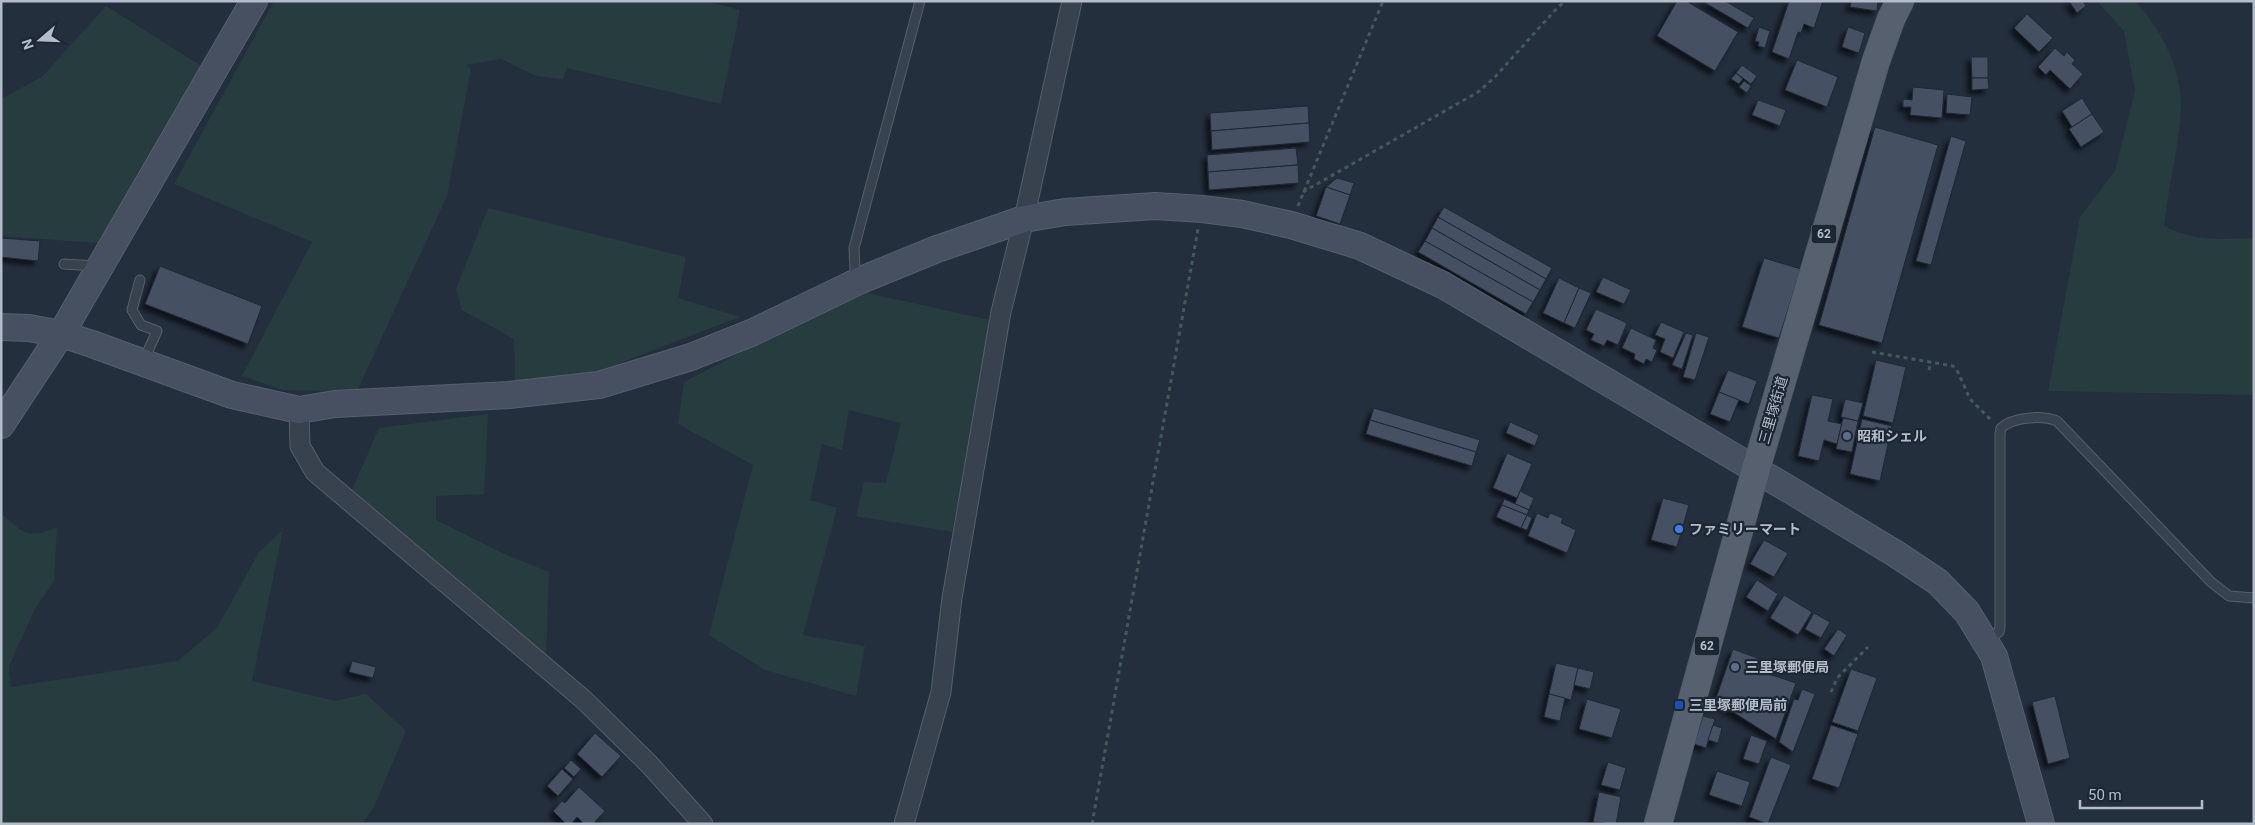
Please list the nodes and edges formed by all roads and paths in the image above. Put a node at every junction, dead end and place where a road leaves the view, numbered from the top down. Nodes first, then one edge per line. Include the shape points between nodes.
1 (254, 1) edge
2 (920, 1) edge
3 (1072, 1) edge
4 (1382, 1) edge
5 (1566, 1) edge
6 (1900, 1) edge
7 (1303, 192) junction
8 (1202, 209) junction
9 (1024, 220) junction
10 (1291, 225) junction
11 (64, 264) dead end
12 (100, 266) junction
13 (140, 280) dead end
14 (861, 280) junction
15 (1, 327) edge
16 (61, 334) junction
17 (1872, 352) dead end
18 (143, 362) junction
19 (1931, 362) junction
20 (1929, 370) dead end
21 (299, 410) junction
22 (1, 425) edge
23 (2001, 428) junction
24 (1756, 469) junction
25 (2254, 598) edge
26 (1986, 641) junction
27 (1868, 647) dead end
28 (1831, 692) dead end
29 (703, 824) edge
30 (904, 824) edge
31 (1092, 824) edge
32 (1658, 824) edge
33 (2041, 824) edge

1 - 12 street
2 - 14 lane via 854,248 855,269
3 - 9 street
4 - 7 path
5 - 7 path via 1478,92
6 - 24 main road, 三里塚街道 / 62 via 1876,61
7 - 10 path
8 - 9 street via 1121,207
8 - 10 street
8 - 31 path
9 - 14 street via 937,248
9 - 30 street via 1002,312 952,598 941,692
10 - 24 street via 1360,246 1444,285
11 - 12 lane
12 - 16 street
13 - 18 lane via 132,310 141,325 157,331
14 - 21 street via 751,333 691,357 599,386 509,395 335,404
15 - 16 street
16 - 18 street
16 - 22 street
17 - 19 path
18 - 21 street via 232,395
19 - 20 path
19 - 23 path via 1953,366 1970,399
21 - 29 street via 300,446 315,472 584,700 650,764
23 - 25 lane via 2012,421 2049,418 2056,421 2211,582 2229,596
23 - 26 lane via 2001,621 1999,632
24 - 26 street via 1938,582 1967,612
24 - 32 main road, 三里塚街道 / 62
26 - 33 street via 2007,697
27 - 28 path via 1836,678

